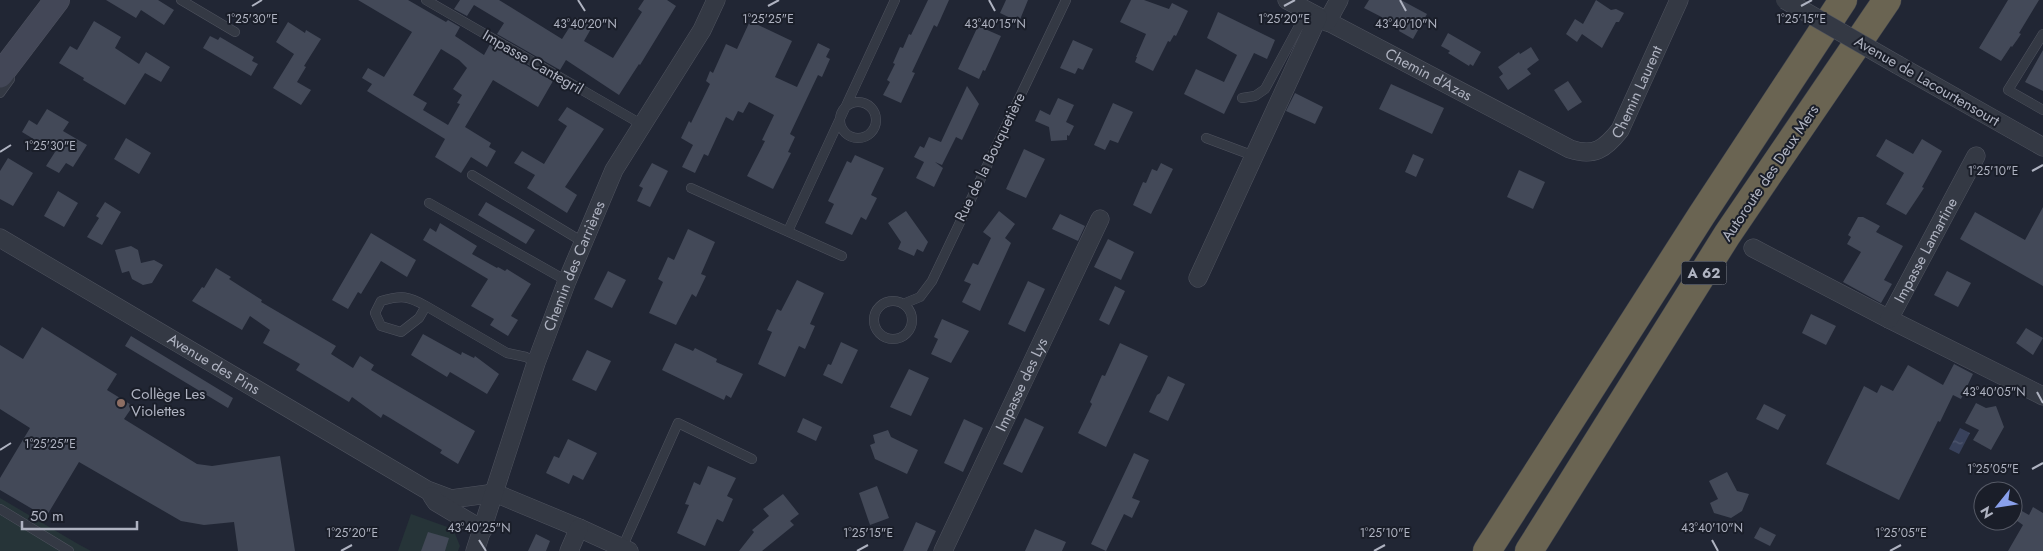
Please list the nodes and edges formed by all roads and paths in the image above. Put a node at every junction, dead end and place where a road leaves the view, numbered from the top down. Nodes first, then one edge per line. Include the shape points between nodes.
1 (58, 0) edge
2 (181, 0) edge
3 (426, 0) edge
4 (716, 0) edge
5 (895, 0) edge
6 (1066, 0) edge
7 (1287, 0) edge
8 (1339, 0) edge
9 (1679, 0) edge
10 (1785, 0) edge
11 (1843, 0) edge
12 (1887, 0) edge
13 (1320, 20) junction
14 (236, 32) dead end
15 (2043, 34) edge
16 (40, 38) dead end
17 (12, 70) edge
18 (0, 92) edge
19 (1242, 98) dead end
20 (2043, 110) edge
21 (842, 113) junction
22 (641, 124) junction
23 (1206, 138) dead end
24 (2043, 147) edge
25 (1570, 149) joint
26 (1254, 156) junction
27 (1976, 156) dead end
28 (472, 175) dead end
29 (691, 188) dead end
30 (429, 203) dead end
31 (1100, 219) dead end
32 (788, 231) junction
33 (0, 238) edge
34 (583, 242) junction
35 (1753, 248) dead end
36 (842, 256) dead end
37 (1198, 278) dead end
38 (567, 281) junction
39 (904, 304) junction
40 (426, 306) junction
41 (1889, 319) junction
42 (536, 363) junction
43 (2043, 396) edge
44 (752, 459) dead end
45 (427, 490) junction
46 (495, 493) junction
47 (0, 509) edge
48 (580, 528) junction
49 (483, 530) junction
50 (626, 549) edge
51 (69, 551) edge
52 (475, 551) edge
53 (569, 551) edge
54 (943, 551) edge
55 (1487, 551) edge
56 (1529, 551) edge

1 - 17 main road
2 - 14 lane
3 - 22 lane, Impasse Cantegril
4 - 22 street, Chemin des Carrières via 702,30
5 - 21 lane
6 - 39 lane, Rue de la Bouquetière via 932,281 920,297
7 - 13 street, Chemin d'Azas
8 - 13 street
9 - 25 street, Chemin Laurent via 1620,130 1612,141 1600,150 1584,154
10 - 24 street, Avenue de Lacourtensourt, bridge
11 - 55 highway, A 62
12 - 56 highway, Autoroute des Deux Mers / A 62 via 1727,235
13 - 19 lane via 1299,26 1266,89 1255,96
13 - 25 street, Chemin d'Azas
13 - 26 street
15 - 20 lane via 2008,90
16 - 17 lane
17 - 18 lane
21 - 21 lane via 842,128 852,137 861,138 875,129 875,112 867,104 853,103
21 - 32 lane
22 - 34 street, Chemin des Carrières via 614,170
23 - 26 lane
26 - 37 street
27 - 41 street, Impasse Lamartine
28 - 34 lane
29 - 32 lane
30 - 38 lane
31 - 54 street, Impasse des Lys
32 - 36 lane
33 - 45 street, Avenue des Pins
34 - 38 street, Chemin des Carrières
35 - 41 street, Impasse Lamartine
38 - 42 street, Chemin des Carrières
39 - 39 lane, Rue de la Bouquetière via 888,302 877,310 874,320 880,334 894,339 908,332 912,319
40 - 40 lane via 420,318 401,332 381,326 375,313 382,301 401,296
40 - 42 lane via 507,353
41 - 43 street, Impasse Lamartine
42 - 46 street, Chemin des Carrières
44 - 50 lane via 678,423
45 - 46 street, Avenue des Pins via 451,499
45 - 49 street, Avenue des Pins via 436,502
46 - 48 street
46 - 49 street, Chemin des Carrières
47 - 51 lane
48 - 50 street
48 - 53 street
49 - 52 street, Chemin des Carrières

